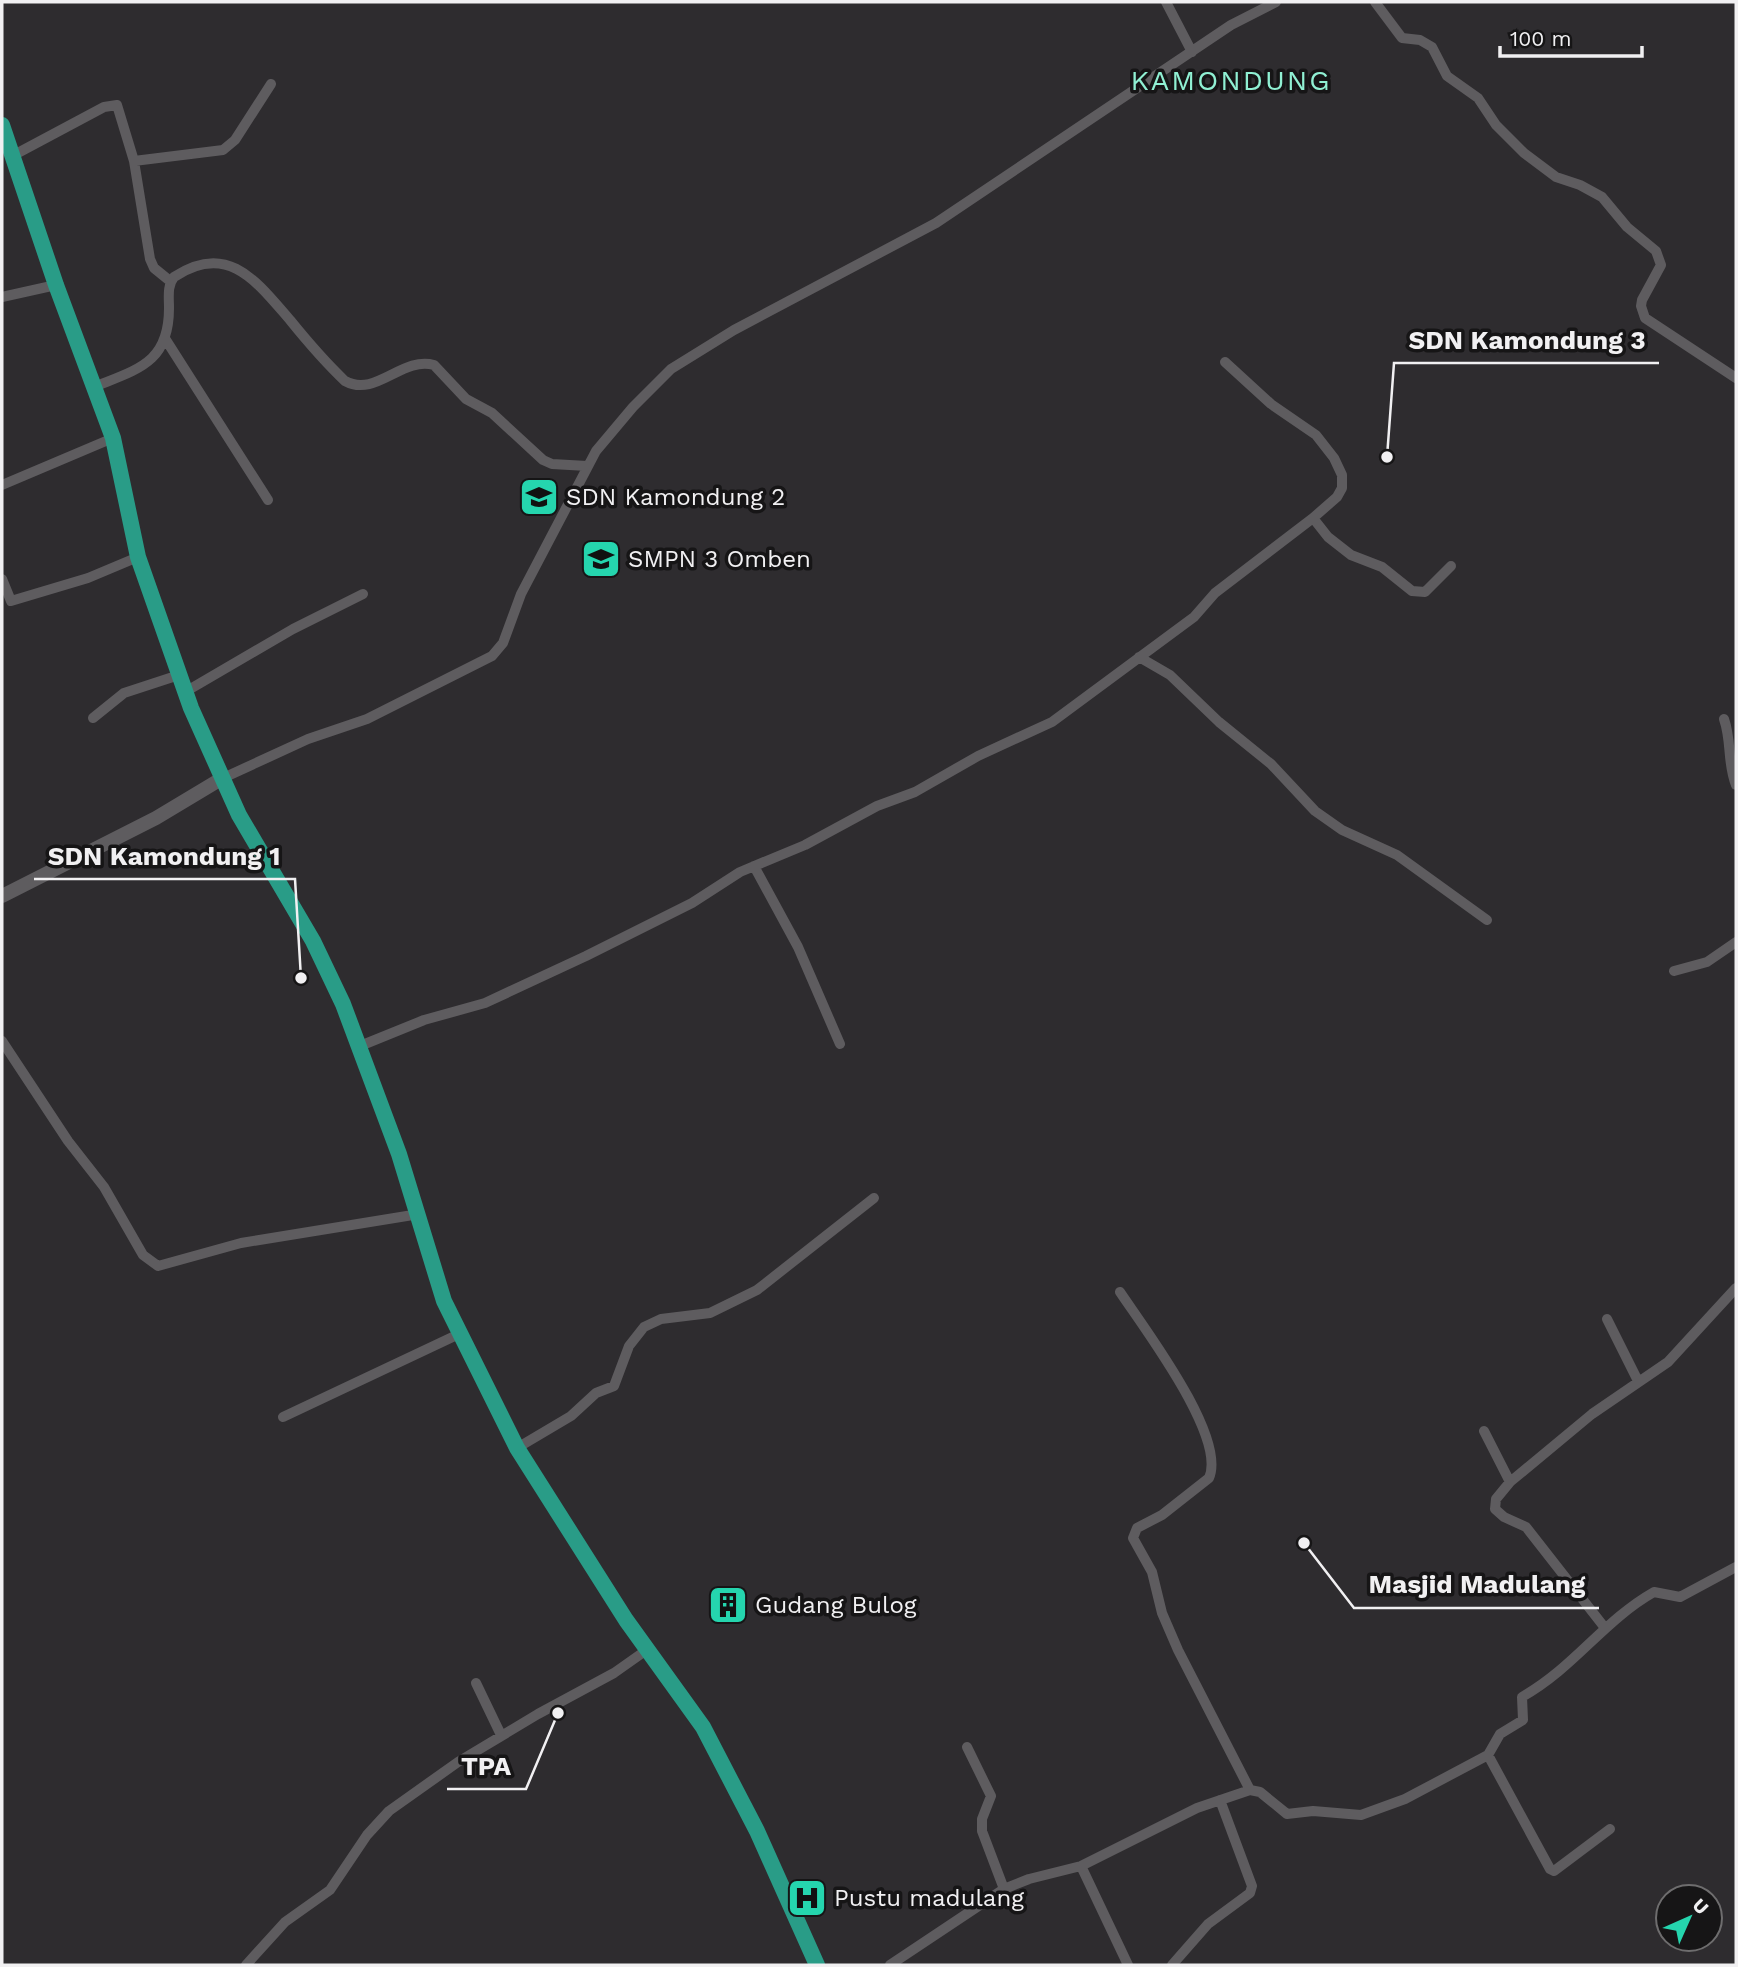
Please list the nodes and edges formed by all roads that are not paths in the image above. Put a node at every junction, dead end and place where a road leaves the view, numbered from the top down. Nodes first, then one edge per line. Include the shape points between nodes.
1 (1166, 2) edge
2 (1276, 2) edge
3 (1376, 2) edge
4 (1192, 52) junction
5 (271, 84) dead end
6 (2, 125) edge
7 (14, 155) junction
8 (134, 161) junction
9 (170, 281) junction
10 (56, 285) junction
11 (2, 297) edge
12 (166, 340) junction
13 (1225, 362) dead end
14 (1736, 378) edge
15 (94, 387) junction
16 (113, 439) junction
17 (587, 466) junction
18 (2, 485) edge
19 (268, 500) dead end
20 (1313, 519) junction
21 (138, 557) junction
22 (1451, 566) dead end
23 (2, 579) edge
24 (363, 594) dead end
25 (6, 603) edge
26 (1139, 657) junction
27 (179, 675) junction
28 (186, 692) junction
29 (93, 718) dead end
30 (1724, 719) dead end
31 (221, 779) junction
32 (1736, 785) edge
33 (754, 866) junction
34 (2, 897) edge
35 (1487, 920) dead end
36 (1736, 942) edge
37 (1674, 971) dead end
38 (2, 1041) edge
39 (840, 1044) dead end
40 (360, 1046) junction
41 (874, 1198) dead end
42 (419, 1214) junction
43 (1736, 1289) edge
44 (1119, 1292) dead end
45 (1607, 1319) dead end
46 (459, 1334) junction
47 (1638, 1381) junction
48 (283, 1418) dead end
49 (1484, 1431) dead end
50 (517, 1448) junction
51 (1510, 1482) junction
52 (1736, 1567) edge
53 (1605, 1628) junction
54 (648, 1648) junction
55 (476, 1683) dead end
56 (502, 1735) junction
57 (967, 1747) dead end
58 (1488, 1755) junction
59 (1251, 1790) junction
60 (1220, 1800) junction
61 (1610, 1829) dead end
62 (1081, 1866) junction
63 (1003, 1889) junction
64 (257, 1955) junction
65 (246, 1965) edge
66 (263, 1965) edge
67 (817, 1965) edge
68 (890, 1965) edge
69 (1128, 1965) edge
70 (1172, 1965) edge

1 - 4 street
2 - 4 street
3 - 14 street via 1402,38 1432,47 1447,76 1478,98 1496,125 1524,153 1556,177 1602,197 1649,245 1661,265 1642,300 1645,318
4 - 17 street via 936,223 681,361 617,425
5 - 8 street via 235,140 223,150
6 - 7 main road
7 - 8 street via 114,103
7 - 10 main road
8 - 9 street via 150,259
9 - 12 street
9 - 17 street via 179,273 215,262 239,269 266,292 345,381 370,384 415,364 434,365 466,399 492,413 543,460
10 - 11 street
10 - 15 main road
12 - 15 street via 148,362
12 - 19 street
13 - 20 street via 1271,404 1316,435 1334,458 1342,488
15 - 16 main road
16 - 18 street
16 - 21 main road
17 - 31 street via 497,652 367,719 308,739
20 - 22 street via 1341,548 1382,567 1412,591 1425,592
20 - 26 street
21 - 25 street
21 - 27 main road
23 - 25 street
24 - 28 street
26 - 33 street via 1052,722
26 - 35 street via 1170,675 1271,764 1315,811 1342,830 1397,855
27 - 28 main road
27 - 29 street via 124,693
28 - 31 main road
30 - 32 street
31 - 34 street via 156,818
31 - 40 main road via 324,963
33 - 39 street via 798,947
33 - 40 street via 673,914 498,998 424,1020
36 - 37 street via 1707,962
38 - 42 street via 104,1186 143,1255 158,1266 251,1241
40 - 42 main road
41 - 50 street via 757,1290 710,1313 660,1319 644,1327 629,1346 614,1386 596,1393 571,1416
42 - 46 main road via 430,1262
43 - 47 street via 1687,1345
44 - 59 street via 1166,1360 1212,1450 1209,1478 1136,1528 1133,1538 1152,1572 1178,1650
45 - 47 street
46 - 48 street
46 - 50 main road
47 - 51 street
49 - 51 street
50 - 54 main road
51 - 53 street via 1496,1499 1495,1509 1526,1527
52 - 53 street via 1680,1597 1654,1592
53 - 58 street via 1581,1655 1522,1697 1523,1720 1500,1734
54 - 56 street via 614,1673
54 - 67 main road via 704,1727
55 - 56 street
56 - 64 street via 389,1811 330,1890 285,1922
57 - 63 street via 991,1796 982,1831
58 - 59 street via 1405,1799 1361,1815 1287,1814
58 - 61 street via 1550,1869 1565,1866
59 - 60 street
60 - 62 street
60 - 70 street via 1252,1886 1250,1893 1208,1924
62 - 63 street
62 - 69 street
63 - 68 street
64 - 65 street
64 - 66 street

